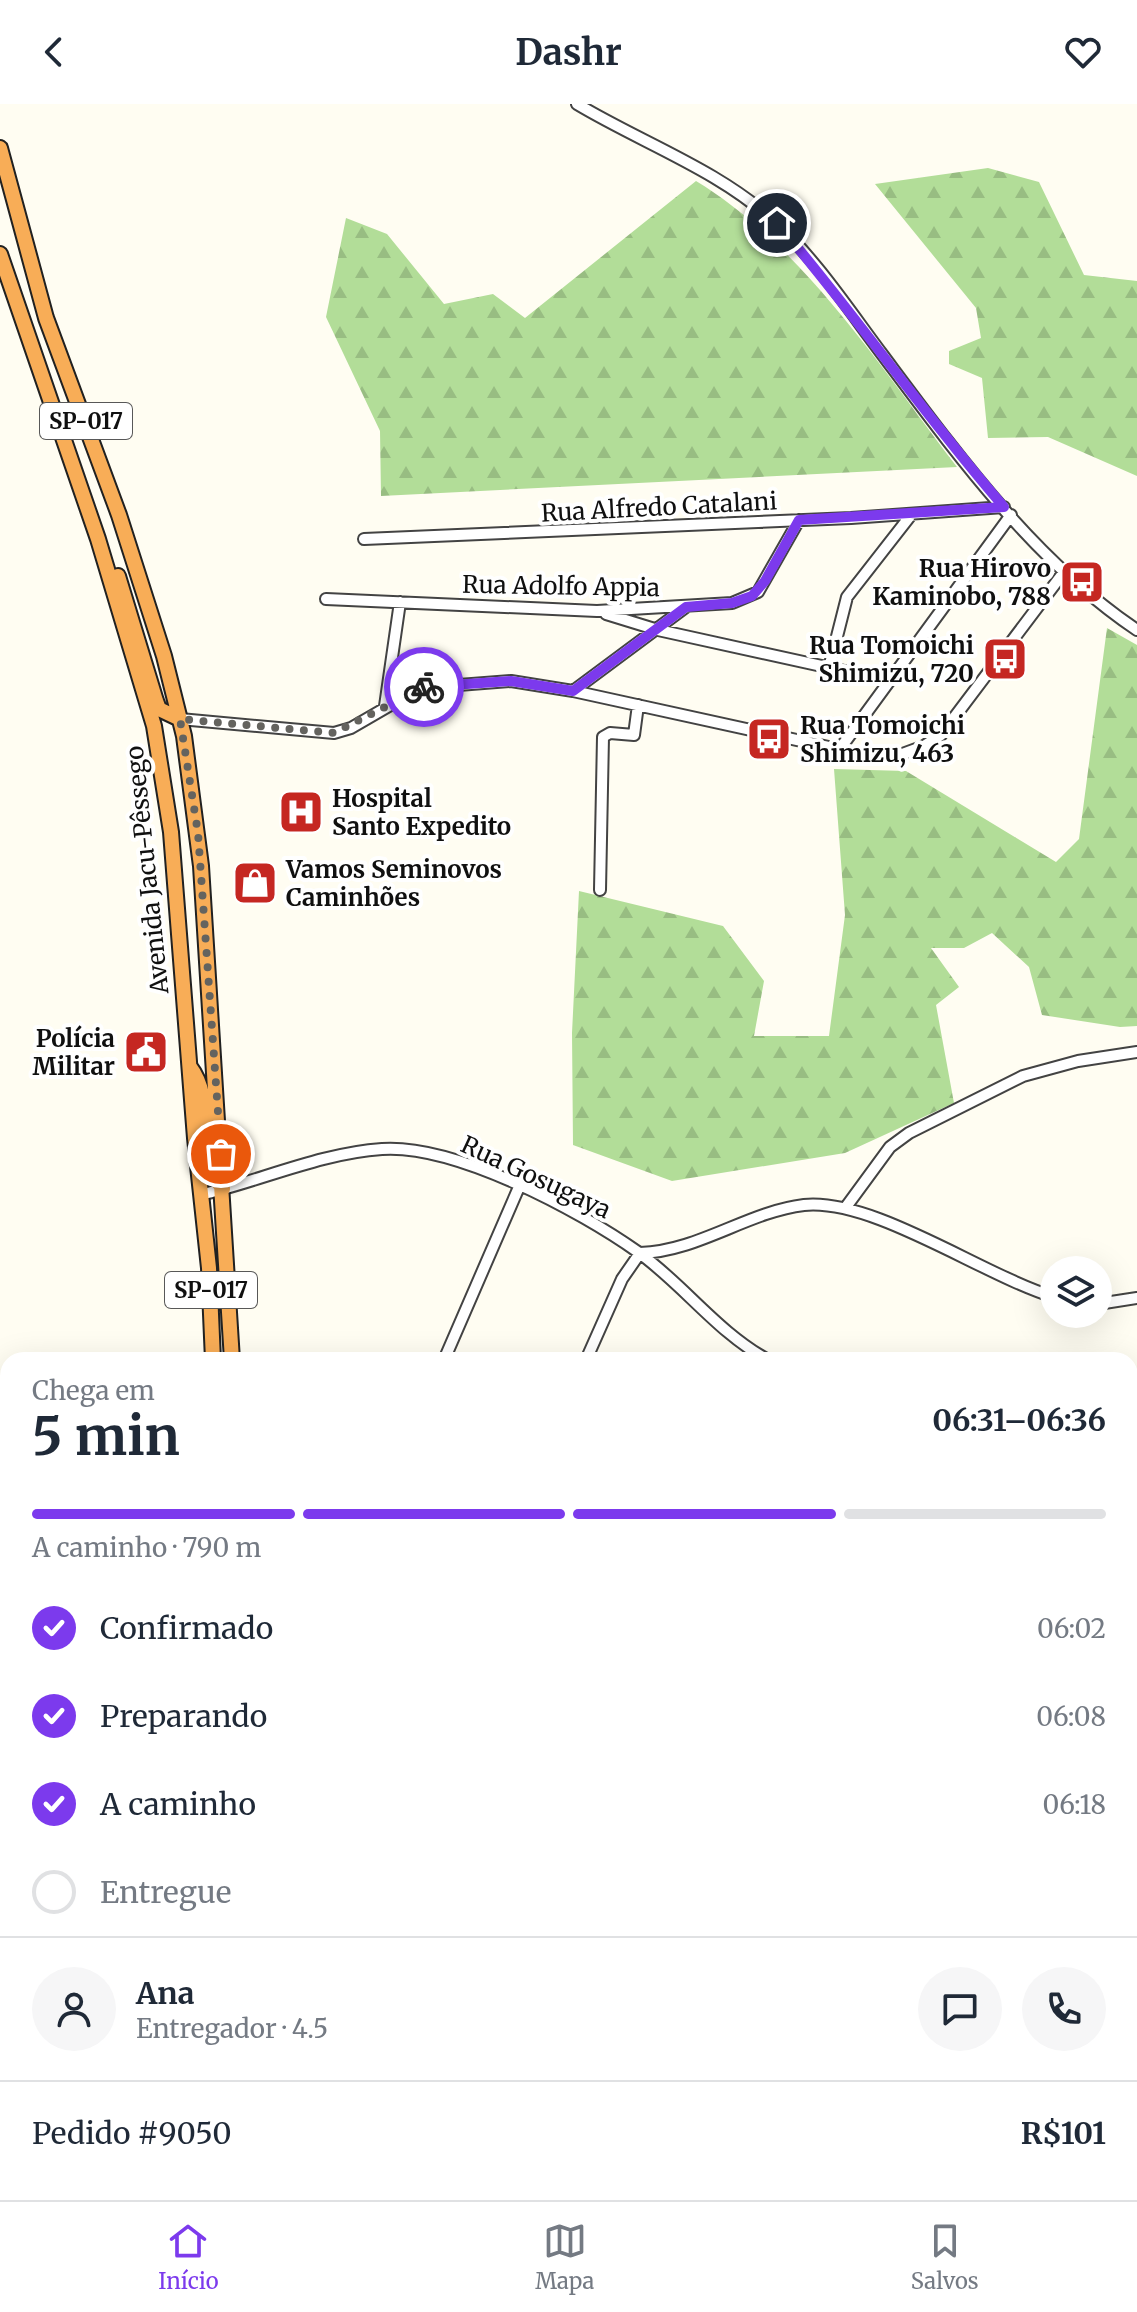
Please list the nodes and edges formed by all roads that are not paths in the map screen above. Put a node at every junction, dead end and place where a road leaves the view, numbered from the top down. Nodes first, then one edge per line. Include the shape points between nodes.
1 (577, 104) edge
2 (0, 148) edge
3 (0, 254) edge
4 (1007, 511) junction
5 (911, 515) junction
6 (799, 520) junction
7 (364, 539) dead end
8 (103, 557) junction
9 (1064, 572) junction
10 (326, 599) dead end
11 (400, 602) junction
12 (128, 603) junction
13 (686, 607) junction
14 (597, 611) junction
15 (658, 630) junction
16 (1137, 630) edge
17 (829, 668) junction
18 (890, 681) junction
19 (573, 691) junction
20 (175, 694) junction
21 (638, 705) junction
22 (385, 706) junction
23 (180, 719) junction
24 (839, 750) junction
25 (161, 755) junction
26 (201, 866) junction
27 (600, 890) dead end
28 (1137, 1052) edge
29 (189, 1066) junction
30 (519, 1187) junction
31 (223, 1190) junction
32 (200, 1195) junction
33 (846, 1207) junction
34 (203, 1219) junction
35 (640, 1253) junction
36 (1040, 1291) edge
37 (230, 1296) junction
38 (1137, 1298) edge
39 (1112, 1302) edge
40 (213, 1352) edge
41 (232, 1352) edge
42 (447, 1352) edge
43 (590, 1352) edge
44 (755, 1352) edge

1 - 4 street via 733,190 777,223
2 - 20 highway, Avenida Jacu-Pêssego / SP-017 via 46,318 106,476
3 - 8 highway, Avenida Jacu-Pêssego / SP-017
4 - 5 street, Rua Alfredo Catalani
4 - 9 street
4 - 18 street
5 - 6 street, Rua Alfredo Catalani
5 - 17 street via 847,597
6 - 7 street, Rua Alfredo Catalani
6 - 13 street, Rua Adolfo Appia via 758,592 732,603
8 - 12 highway via 117,572
8 - 25 highway, Avenida Jacu-Pêssego / SP-017
9 - 16 street
9 - 24 street via 941,735 897,756
10 - 11 street, Rua Adolfo Appia
11 - 14 street, Rua Adolfo Appia
11 - 22 street
12 - 20 highway via 138,618 161,699
12 - 23 highway via 159,709
13 - 14 street, Rua Adolfo Appia
13 - 15 street
14 - 15 street
15 - 17 street
15 - 19 street
17 - 18 street
18 - 24 street
19 - 21 street
19 - 22 street via 517,682 447,683 420,688
20 - 23 highway, Avenida Jacu-Pêssego / SP-017
21 - 24 street
21 - 27 street via 634,735 603,737
22 - 23 street via 334,733
23 - 25 highway
23 - 26 highway, Avenida Jacu-Pêssego / SP-017
25 - 26 highway via 169,745 178,750 191,851
25 - 29 highway, Avenida Jacu-Pêssego / SP-017
26 - 31 highway, Avenida Jacu-Pêssego / SP-017
28 - 33 street via 1023,1076 909,1133 890,1147
29 - 31 highway via 201,1082 210,1171
29 - 32 highway, Avenida Jacu-Pêssego / SP-017
30 - 31 street, Rua Gosugaya via 454,1159 391,1149 344,1155
30 - 35 street, Rua Gosugaya
30 - 42 street
31 - 32 street, Rua Gosugaya
31 - 37 highway, Avenida Jacu-Pêssego / SP-017
32 - 34 highway, Avenida Jacu-Pêssego / SP-017
33 - 35 street via 778,1210 677,1248
33 - 36 street
34 - 37 highway via 208,1206 217,1208 222,1275
34 - 40 highway, Avenida Jacu-Pêssego / SP-017
35 - 43 street via 622,1279
35 - 44 street, Rua Gosugaya
37 - 41 highway, Avenida Jacu-Pêssego / SP-017
38 - 39 street

